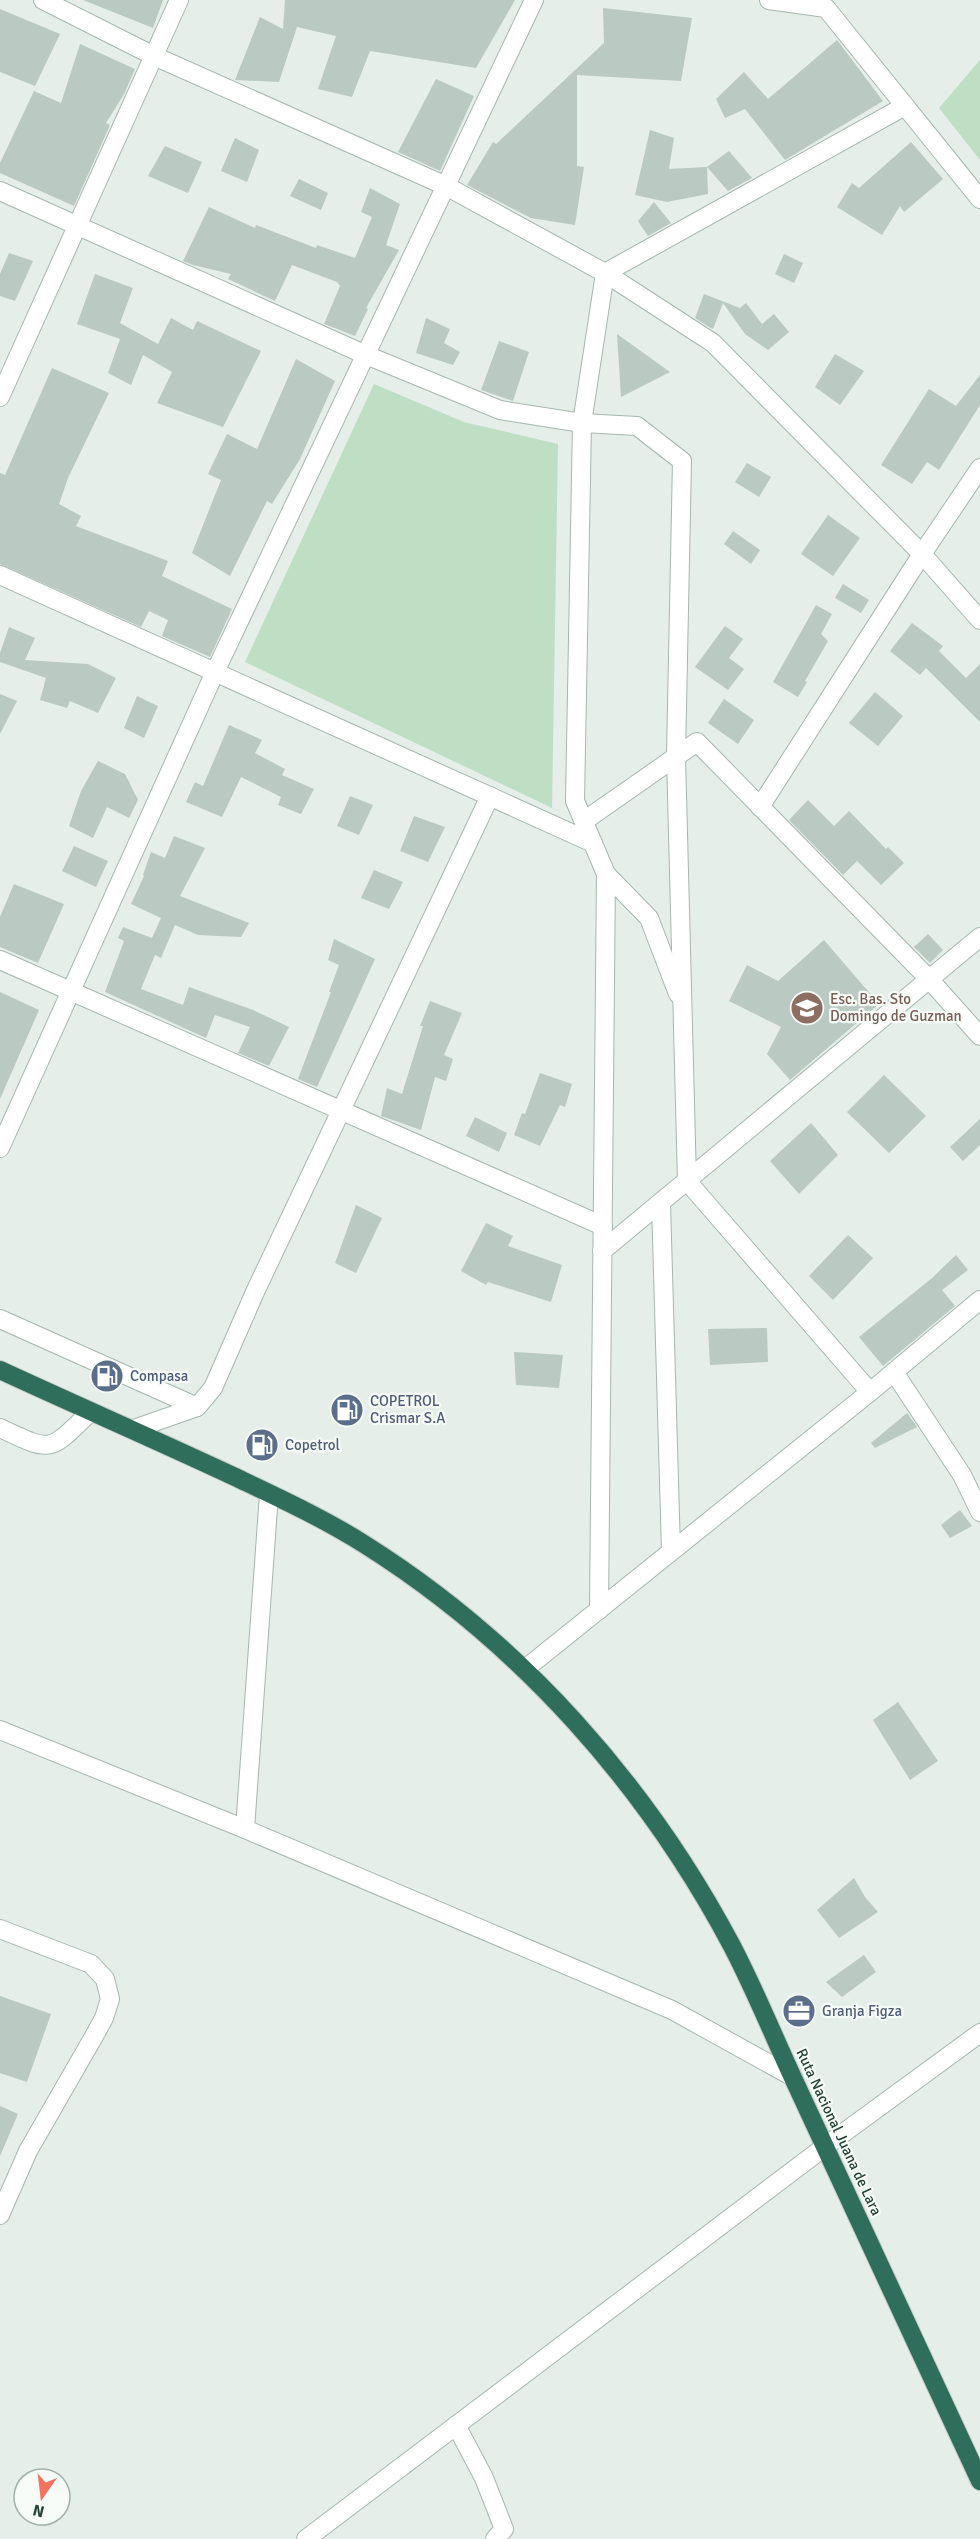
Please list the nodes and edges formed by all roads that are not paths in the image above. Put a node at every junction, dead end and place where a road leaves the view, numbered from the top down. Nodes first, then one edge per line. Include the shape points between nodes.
1 (43, 0) edge
2 (179, 0) edge
3 (534, 0) edge
4 (769, 0) edge
5 (154, 56) junction
6 (905, 105) junction
7 (446, 186) junction
8 (0, 191) edge
9 (980, 199) edge
10 (77, 227) junction
11 (605, 273) junction
12 (366, 354) junction
13 (0, 397) edge
14 (582, 423) junction
15 (980, 468) edge
16 (922, 554) junction
17 (0, 575) edge
18 (980, 620) edge
19 (215, 672) junction
20 (676, 756) junction
21 (490, 796) junction
22 (760, 807) junction
23 (584, 821) junction
24 (593, 843) junction
25 (606, 874) junction
26 (980, 937) edge
27 (0, 960) edge
28 (929, 979) junction
29 (71, 992) junction
30 (682, 1007) junction
31 (980, 1036) edge
32 (340, 1111) junction
33 (0, 1148) edge
34 (687, 1181) junction
35 (661, 1203) junction
36 (603, 1226) junction
37 (602, 1251) junction
38 (980, 1300) edge
39 (0, 1319) edge
40 (0, 1370) edge
41 (894, 1372) junction
42 (870, 1392) junction
43 (197, 1407) junction
44 (90, 1412) junction
45 (0, 1428) edge
46 (134, 1429) junction
47 (269, 1494) junction
48 (980, 1512) edge
49 (670, 1551) junction
50 (599, 1610) junction
51 (525, 1669) junction
52 (0, 1730) edge
53 (244, 1829) junction
54 (0, 1929) edge
55 (980, 2033) edge
56 (793, 2078) junction
57 (826, 2145) junction
58 (0, 2215) edge
59 (456, 2425) junction
60 (980, 2481) edge
61 (306, 2539) edge
62 (495, 2539) edge

1 - 5 street
2 - 5 street
3 - 7 street
4 - 6 street via 826,8
5 - 7 street
5 - 10 street
6 - 9 street
6 - 11 street
7 - 11 street
7 - 12 street
8 - 10 street
10 - 12 street
10 - 13 street
11 - 14 street
11 - 16 street via 713,343
12 - 14 street via 500,410
12 - 19 street
14 - 20 street via 638,426 682,461
14 - 23 street via 575,801
15 - 16 street
16 - 18 street
16 - 22 street
17 - 19 street
19 - 21 street
19 - 29 street
20 - 22 street via 697,742
20 - 23 street
20 - 30 street
21 - 24 street
21 - 32 street
22 - 28 street
23 - 24 street
24 - 25 street
25 - 30 street via 649,918
25 - 36 street
26 - 28 street
27 - 29 street
28 - 31 street
28 - 34 street
29 - 32 street
29 - 33 street
30 - 34 street
32 - 36 street
32 - 43 street via 213,1388
34 - 35 street
34 - 42 street
35 - 37 street
35 - 49 street
36 - 37 street
37 - 50 street
38 - 41 street
39 - 43 street
40 - 44 highway, Ruta Nacional Juana de Lara
41 - 42 street
41 - 48 street via 962,1475
42 - 49 street
43 - 46 street
44 - 45 street via 60,1442 46,1446
44 - 46 highway, Ruta Nacional Juana de Lara
46 - 47 highway, Ruta Nacional Juana de Lara
47 - 51 highway, Ruta Nacional Juana de Lara via 363,1543 445,1600
47 - 53 street
49 - 50 street
50 - 51 street
51 - 56 highway, Ruta Nacional Juana de Lara via 608,1758 696,1883 762,2006
52 - 53 street
53 - 56 street via 672,2010
54 - 58 street via 91,1964 105,1979 110,1999 104,2018 28,2151
55 - 57 street
56 - 57 highway, Ruta Nacional Juana de Lara
57 - 59 street
57 - 60 highway, Ruta Nacional Juana de Lara
59 - 61 street
59 - 62 street via 484,2478 504,2529

